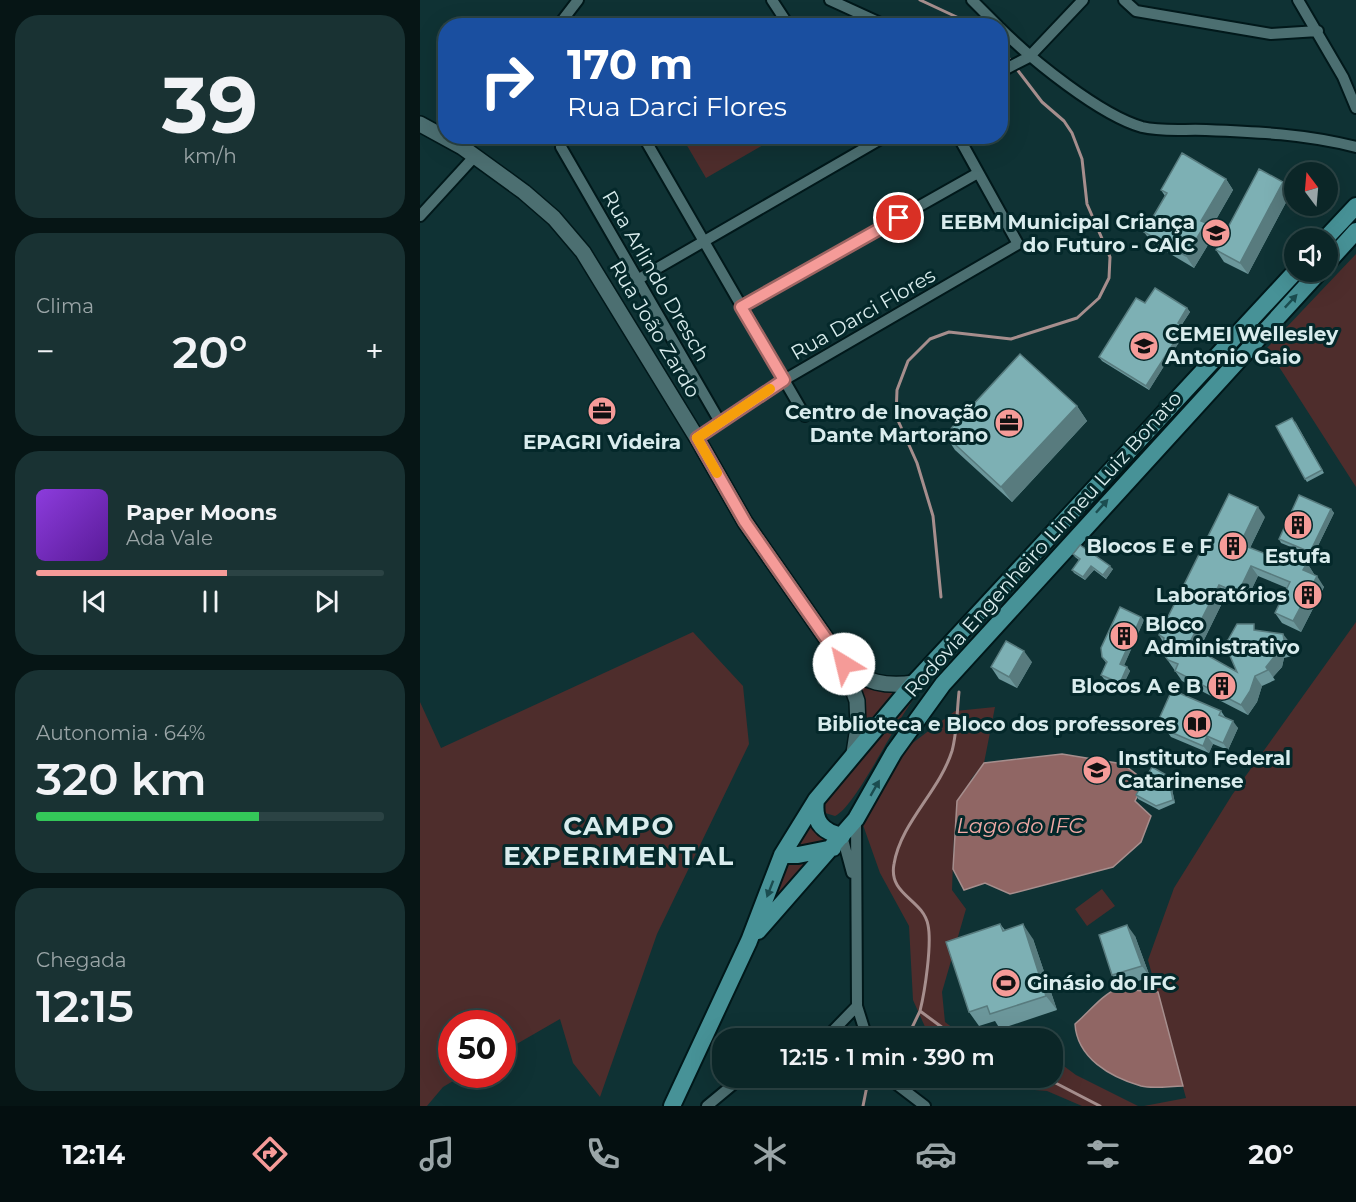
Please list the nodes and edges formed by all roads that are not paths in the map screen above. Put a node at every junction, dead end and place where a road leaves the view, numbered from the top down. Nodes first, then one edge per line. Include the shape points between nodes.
1 (578, 0) edge
2 (772, 0) edge
3 (830, 0) edge
4 (972, 0) edge
5 (1083, 0) edge
6 (1124, 0) edge
7 (1298, 0) edge
8 (564, 18) edge
9 (784, 18) edge
10 (869, 18) edge
11 (990, 18) edge
12 (1318, 31) junction
13 (1008, 38) edge
14 (1025, 59) junction
15 (1008, 68) edge
16 (1356, 108) edge
17 (420, 124) edge
18 (438, 132) edge
19 (648, 144) edge
20 (863, 144) edge
21 (962, 144) edge
22 (469, 147) edge
23 (561, 147) dead end
24 (1356, 147) edge
25 (978, 173) junction
26 (1356, 206) edge
27 (420, 216) edge
28 (1335, 228) edge
29 (1356, 231) edge
30 (703, 240) junction
31 (1338, 251) edge
32 (637, 280) junction
33 (1286, 282) edge
34 (1310, 282) edge
35 (741, 307) junction
36 (784, 380) junction
37 (805, 416) dead end
38 (720, 422) junction
39 (697, 438) junction
40 (844, 664) junction
41 (914, 683) junction
42 (854, 753) junction
43 (816, 800) junction
44 (856, 819) junction
45 (838, 842) junction
46 (782, 855) junction
47 (856, 888) junction
48 (749, 941) junction
49 (857, 1006) junction
50 (835, 1028) edge
51 (864, 1028) edge
52 (729, 1088) edge
53 (901, 1088) edge
54 (672, 1106) edge
55 (707, 1106) edge
56 (925, 1106) edge

1 - 8 street
2 - 9 street
3 - 10 street
4 - 11 street
5 - 14 street
6 - 12 street via 1136,11 1271,34
7 - 12 street
12 - 16 street
13 - 14 street
14 - 15 street
14 - 24 street via 1121,119 1144,128 1289,134
17 - 18 main road, Rua João Zardo
19 - 30 street
20 - 30 street
21 - 25 street
22 - 27 street
22 - 39 main road, Rua João Zardo via 554,218 583,252
23 - 32 street, Rua Arlindo Dresch
25 - 35 street
25 - 36 street, Rua Darci Flores via 1018,244
26 - 28 main road
29 - 31 main road
30 - 32 street
30 - 35 street
32 - 38 street, Rua Arlindo Dresch
33 - 41 main road, Rodovia Engenheiro Linneu Luiz Bonato
44 -> 34 main road, Rodovia Engenheiro Linneu Luiz Bonato via 894,752 943,684
35 - 36 street
36 - 37 street
36 - 38 street, Rua Darci Flores
38 - 39 street, Rua Darci Flores
39 - 40 main road, Rua João Zardo via 745,522
40 - 41 main road, Rua João Zardo via 872,682 893,686
40 - 42 main road, Rua João Zardo via 857,701
41 - 42 main road, Rodovia Engenheiro Linneu Luiz Bonato
42 - 43 main road, Rodovia Engenheiro Linneu Luiz Bonato
43 - 45 main road via 817,820
43 - 46 main road, Rodovia Engenheiro Linneu Luiz Bonato
44 - 45 main road, Rodovia Engenheiro Linneu Luiz Bonato
44 - 47 street
45 - 46 main road via 798,855
45 - 47 street
45 - 48 main road, Rodovia Engenheiro Linneu Luiz Bonato
46 -> 48 main road, Rodovia Engenheiro Linneu Luiz Bonato
47 - 49 street
48 - 54 main road, Rodovia Engenheiro Linneu Luiz Bonato
49 - 50 street
49 - 51 street
52 - 55 street
53 - 56 street

